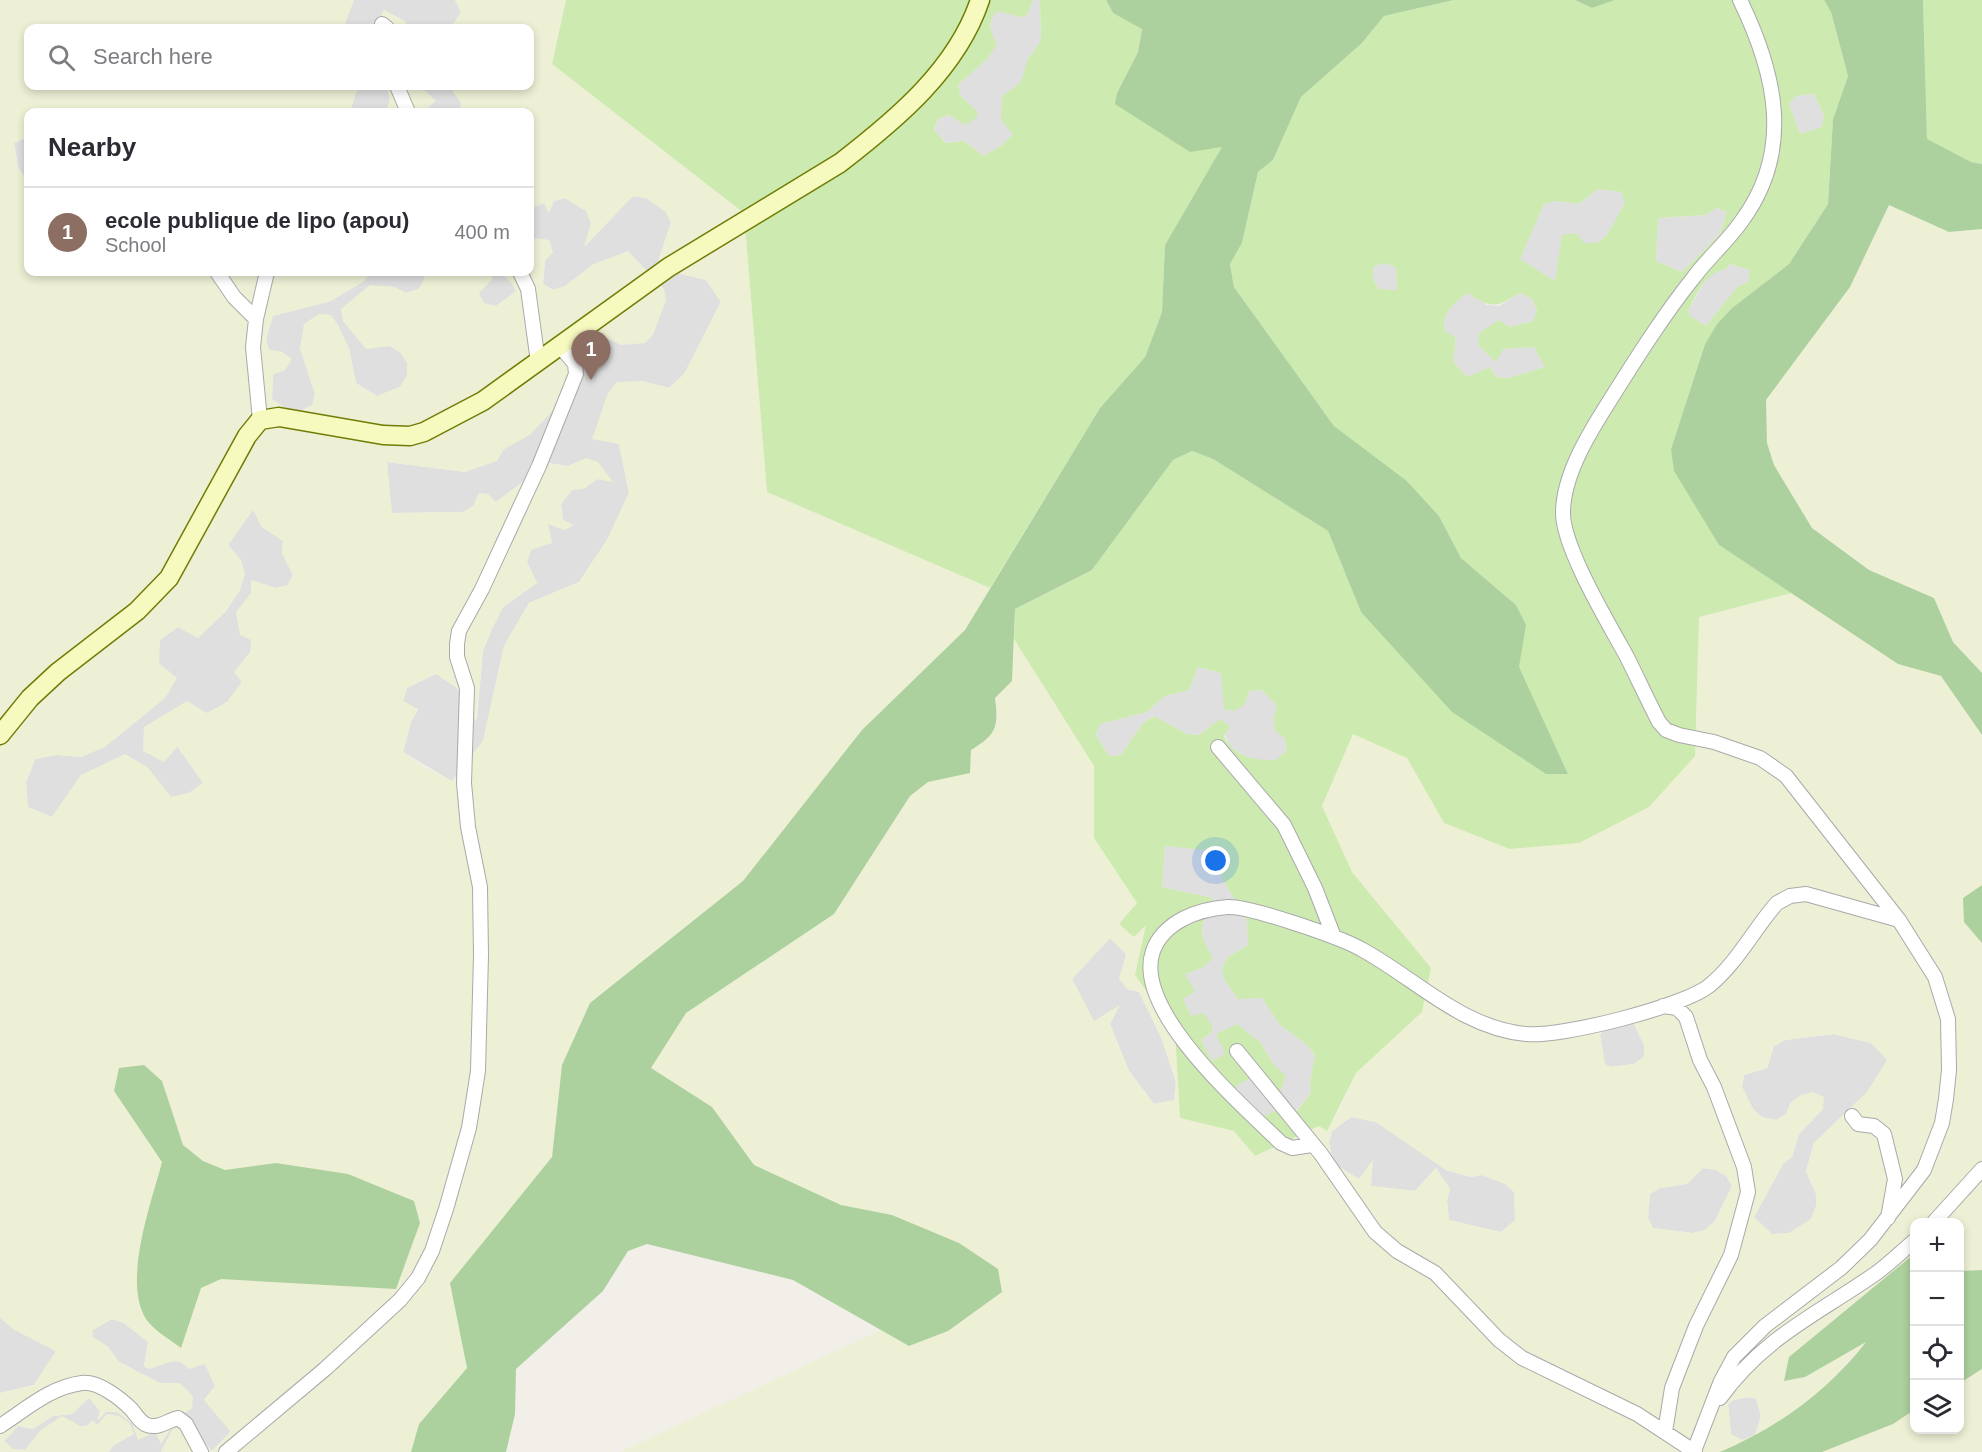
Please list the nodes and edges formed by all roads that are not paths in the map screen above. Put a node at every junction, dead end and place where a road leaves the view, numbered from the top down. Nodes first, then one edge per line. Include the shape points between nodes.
1 (980, 0) edge
2 (1740, 0) edge
3 (399, 90) edge
4 (406, 108) edge
5 (220, 276) edge
6 (266, 276) edge
7 (522, 276) edge
8 (256, 319) junction
9 (560, 346) junction
10 (538, 362) junction
11 (260, 420) junction
12 (0, 735) edge
13 (1218, 747) dead end
14 (1899, 920) junction
15 (1334, 937) junction
16 (1660, 1006) junction
17 (1237, 1051) dead end
18 (1852, 1116) dead end
19 (1312, 1145) junction
20 (1982, 1169) edge
21 (1938, 1218) edge
22 (1888, 1220) junction
23 (1910, 1244) edge
24 (1708, 1414) junction
25 (0, 1426) edge
26 (1665, 1432) junction
27 (1694, 1451) edge
28 (201, 1452) edge
29 (226, 1452) edge

1 - 9 street via 973,21 942,69 878,134 840,163 669,267
2 - 14 street via 1755,33 1774,104 1775,137 1766,174 1743,220 1694,277 1592,428 1571,477 1563,514 1584,577 1659,722 1666,730 1742,750 1777,769
3 - 4 street
5 - 8 street
6 - 8 street
7 - 10 street via 528,289
8 - 11 street via 252,360
9 - 10 street
9 - 29 street via 575,364 576,374 539,466 459,631 457,644 467,688 464,783 480,887 481,955 478,1071 469,1128 446,1209 432,1251 418,1278 400,1300
10 - 11 street via 454,418 410,436 279,417
11 - 12 street via 247,436 169,578 137,611 30,698
13 - 15 street via 1284,825 1316,888
14 - 16 street via 1806,894 1790,896 1771,910 1711,985 1689,998
14 - 22 street via 1935,977 1948,1019 1949,1070 1942,1123 1934,1146 1924,1170
15 - 16 street via 1361,948 1447,1006 1490,1026 1526,1035 1560,1034
15 - 19 street via 1231,907 1214,909 1180,920 1155,946 1149,962 1161,1009 1208,1071 1281,1143 1292,1148
16 - 26 street via 1677,1008 1686,1017 1737,1146 1748,1192 1731,1255 1696,1326 1672,1388
17 - 19 street
18 - 22 street via 1858,1124 1874,1126 1884,1134 1895,1179
19 - 26 street via 1375,1232 1397,1251 1435,1273 1499,1340 1522,1358 1637,1414
20 - 21 street
22 - 24 street via 1841,1268 1744,1345 1727,1367
23 - 24 street via 1876,1274 1784,1332 1738,1374
24 - 27 street
25 - 28 street via 31,1404 84,1383 97,1385 148,1426 160,1426 178,1418 186,1424
26 - 27 street

